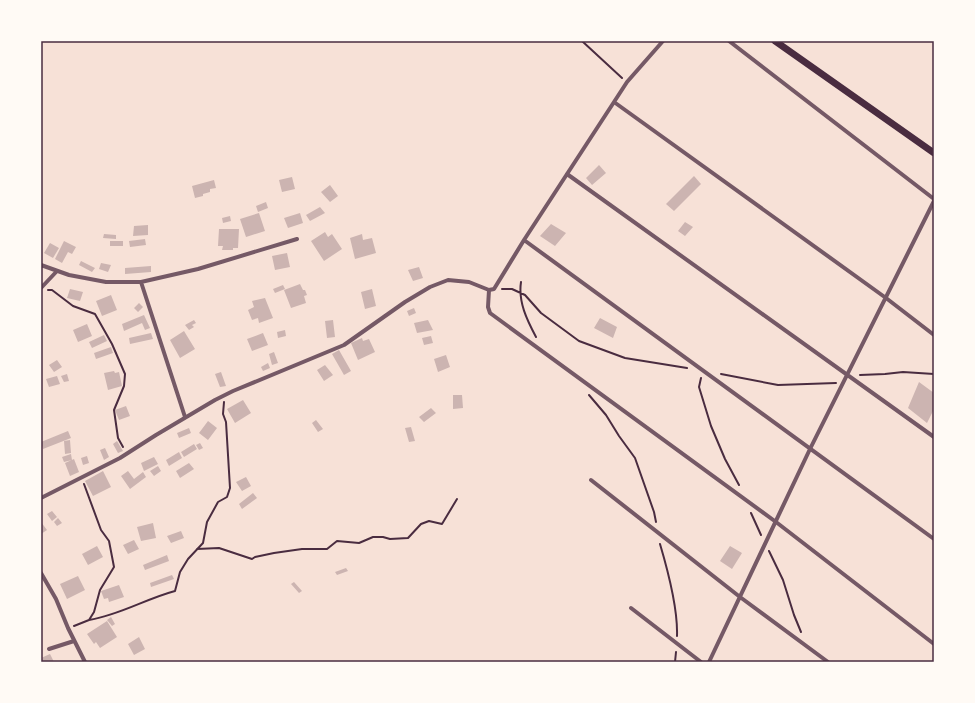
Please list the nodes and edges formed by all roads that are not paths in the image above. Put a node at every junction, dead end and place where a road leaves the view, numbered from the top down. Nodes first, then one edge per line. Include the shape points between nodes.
1 (663, 41) edge
2 (729, 41) edge
3 (775, 41) edge
4 (614, 102) junction
5 (934, 153) edge
6 (567, 174) junction
7 (934, 200) edge
8 (297, 239) dead end
9 (524, 240) junction
10 (41, 265) edge
11 (57, 271) junction
12 (141, 282) junction
13 (41, 288) edge
14 (489, 290) junction
15 (886, 298) junction
16 (934, 335) edge
17 (847, 375) junction
18 (185, 417) junction
19 (934, 437) edge
20 (810, 449) junction
21 (591, 480) dead end
22 (41, 498) edge
23 (776, 522) junction
24 (934, 539) edge
25 (41, 573) edge
26 (740, 597) junction
27 (631, 608) dead end
28 (74, 641) junction
29 (934, 644) edge
30 (49, 648) dead end
31 (85, 662) edge
32 (701, 662) edge
33 (709, 662) edge
34 (828, 662) edge

1 - 4 street via 627,82
2 - 7 street
3 - 5 main road
4 - 6 street
4 - 15 street
6 - 9 street
6 - 17 street
7 - 15 street
8 - 12 street via 198,269
9 - 14 street via 494,289
9 - 20 street
10 - 11 street
11 - 12 street via 106,282
11 - 13 street
12 - 18 street
14 - 18 street via 469,282 448,280 430,287 344,345 233,391
14 - 23 street via 490,313
15 - 16 street
15 - 17 street
17 - 19 street
17 - 20 street
18 - 22 street via 126,454
20 - 23 street
20 - 24 street
21 - 26 street
23 - 26 street
23 - 29 street
25 - 28 street via 56,599
26 - 33 street
26 - 34 street
27 - 32 street
28 - 30 street
28 - 31 street

